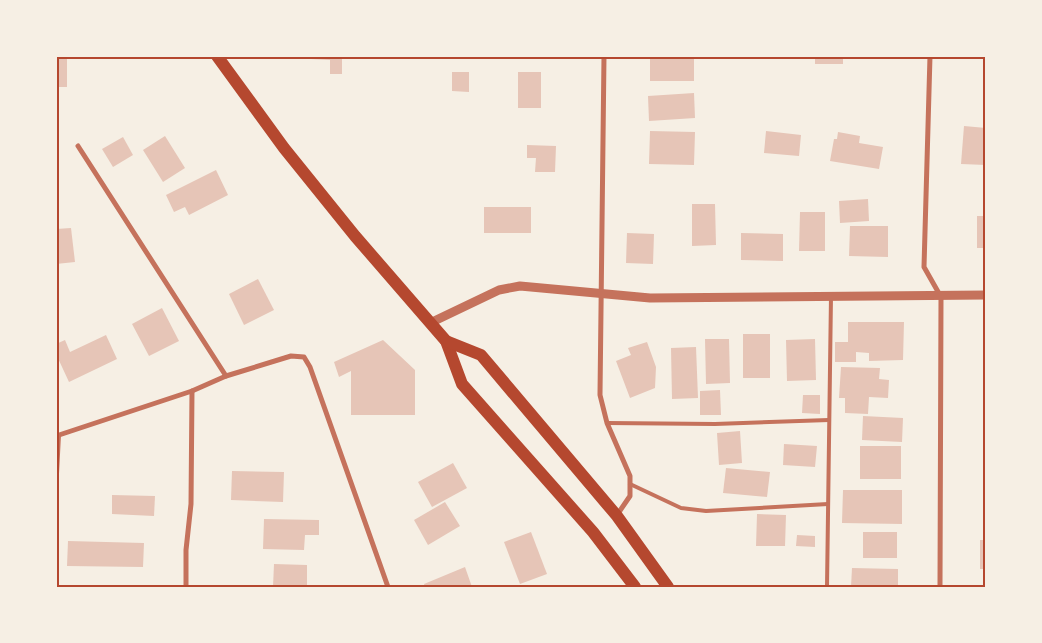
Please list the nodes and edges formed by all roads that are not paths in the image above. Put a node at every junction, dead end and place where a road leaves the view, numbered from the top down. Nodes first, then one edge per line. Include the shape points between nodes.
1 (217, 56) edge
2 (604, 56) edge
3 (930, 56) edge
4 (78, 146) dead end
5 (602, 293) junction
6 (986, 295) edge
7 (831, 296) junction
8 (941, 297) junction
9 (430, 323) junction
10 (446, 341) junction
11 (226, 376) junction
12 (192, 391) junction
13 (829, 420) junction
14 (607, 423) junction
15 (58, 436) edge
16 (630, 484) junction
17 (56, 493) edge
18 (828, 504) junction
19 (617, 516) junction
20 (186, 587) edge
21 (388, 587) edge
22 (634, 587) edge
23 (668, 587) edge
24 (827, 587) edge
25 (940, 587) edge

1 - 9 main road via 284,148
2 - 5 street
3 - 8 street via 924,267
4 - 11 street
5 - 7 street via 650,298
5 - 9 street via 520,286 498,290
5 - 14 street via 600,395
6 - 8 street
7 - 8 street
7 - 13 lane
8 - 25 street
9 - 10 main road
10 - 19 main road via 481,355
10 - 22 main road via 462,384 593,532
11 - 12 street
11 - 21 street via 291,356 304,358 310,367
12 - 15 street
12 - 20 street via 192,504 186,550
13 - 14 lane
13 - 18 lane
14 - 16 street via 630,476
15 - 17 lane
16 - 18 lane via 681,508 706,511
16 - 19 street via 630,496
18 - 24 lane
19 - 23 main road

